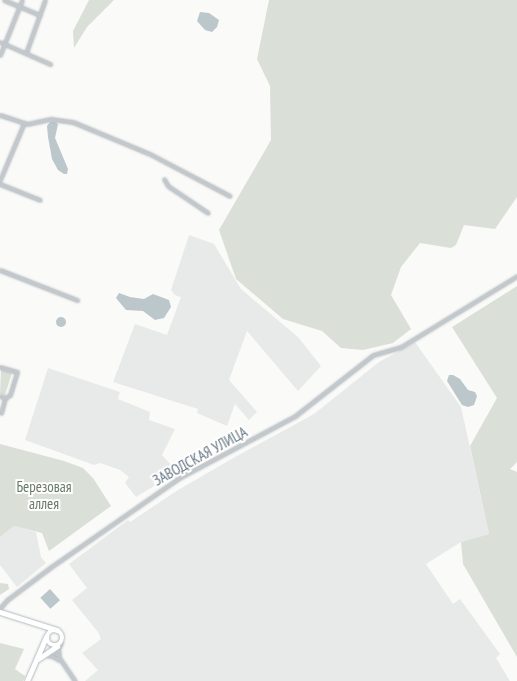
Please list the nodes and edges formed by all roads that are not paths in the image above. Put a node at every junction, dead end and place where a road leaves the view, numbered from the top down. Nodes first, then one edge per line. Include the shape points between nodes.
1 (4, 0) edge
2 (22, 0) edge
3 (46, 0) edge
4 (19, 6) junction
5 (40, 15) junction
6 (0, 42) edge
7 (4, 44) junction
8 (26, 52) junction
9 (0, 55) edge
10 (50, 64) dead end
11 (0, 115) edge
12 (24, 123) junction
13 (164, 179) dead end
14 (0, 180) edge
15 (0, 184) edge
16 (230, 196) dead end
17 (40, 200) dead end
18 (208, 213) dead end
19 (0, 270) edge
20 (517, 276) edge
21 (77, 300) dead end
22 (0, 367) edge
23 (0, 396) edge
24 (5, 398) junction
25 (1, 413) edge
26 (0, 608) edge
27 (0, 612) edge
28 (42, 625) junction
29 (57, 630) junction
30 (47, 635) junction
31 (56, 645) junction
32 (41, 656) junction
33 (60, 661) junction
34 (36, 662) junction
35 (27, 681) edge
36 (75, 681) edge

1 - 4 street
2 - 4 street
3 - 5 street
4 - 5 street
4 - 7 street
5 - 8 street
6 - 7 street
7 - 8 street
7 - 9 street
8 - 10 street
11 - 12 street
12 - 14 street
12 - 16 street via 51,119 73,122 150,154
13 - 18 street via 168,186
15 - 17 street
19 - 21 street
20 - 26 street, ЗАВОДСКАЯ УЛИЦА via 397,349 373,355 295,416 179,478 51,567
22 - 24 street via 17,372 10,395
23 - 24 street
24 - 25 street
27 - 28 street
28 - 29 street
28 - 30 street via 46,628
29 - 30 street via 51,630
29 - 31 street via 63,636
30 - 31 street
30 - 34 street
31 - 32 street
31 - 33 street
31 - 33 street
32 - 33 street via 50,656
32 - 34 street
33 - 36 street
34 - 35 street

